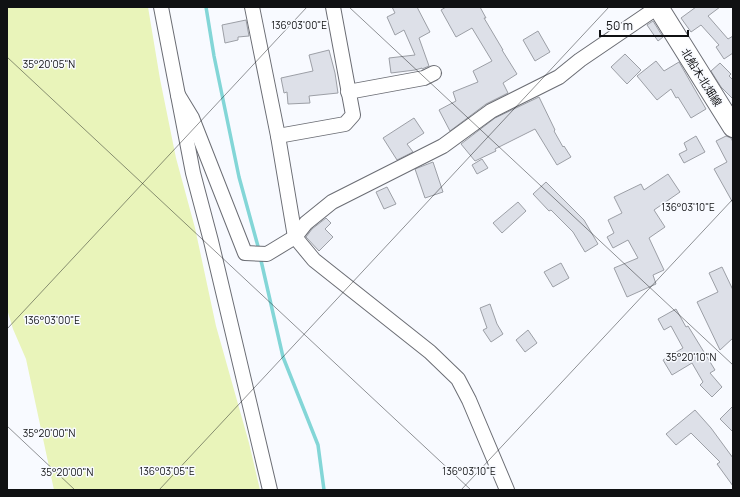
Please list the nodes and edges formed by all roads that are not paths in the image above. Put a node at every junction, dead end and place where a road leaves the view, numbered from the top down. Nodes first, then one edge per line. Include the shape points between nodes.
1 (161, 7) edge
2 (252, 7) edge
3 (333, 7) edge
4 (658, 7) edge
5 (434, 73) dead end
6 (348, 92) junction
7 (178, 94) junction
8 (733, 127) edge
9 (278, 136) junction
10 (295, 237) junction
11 (270, 490) edge
12 (507, 490) edge

1 - 7 street
2 - 9 street
3 - 6 street
4 - 8 main road, 北船木北畑線
4 - 10 street via 559,77 491,111 443,146 332,202 306,223
5 - 6 street via 424,78
6 - 9 street via 352,115 345,124
7 - 10 street via 192,118 246,253 267,254
7 - 11 street via 193,173
9 - 10 street
10 - 12 street via 314,260 430,352 458,379

